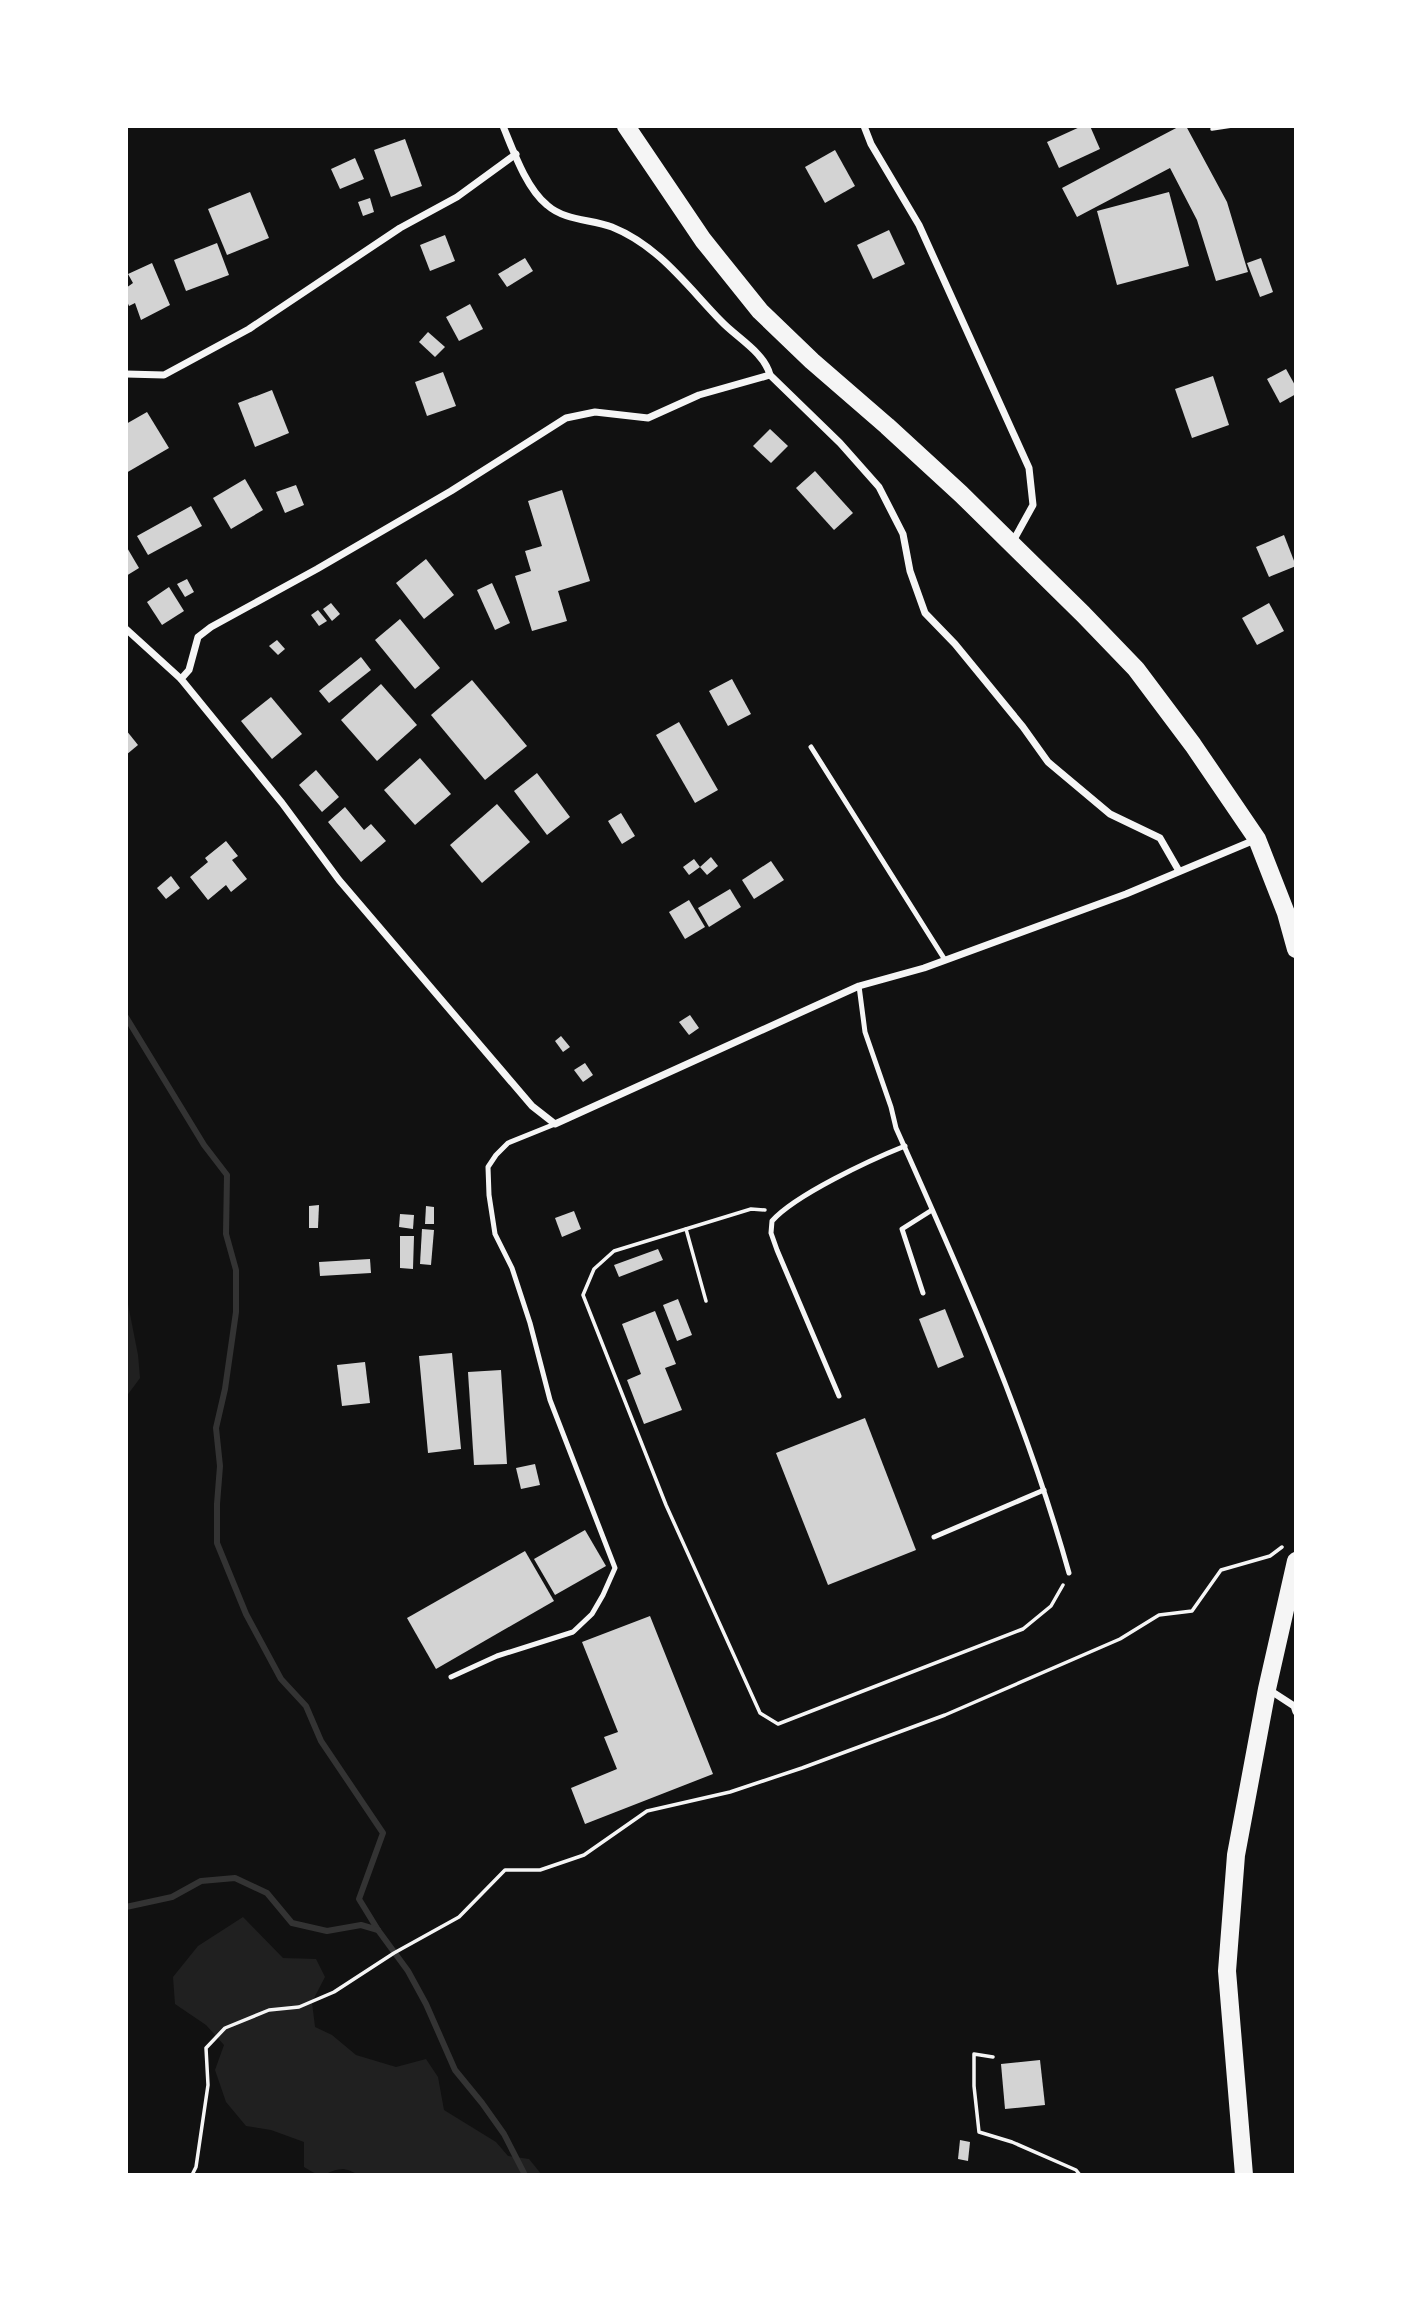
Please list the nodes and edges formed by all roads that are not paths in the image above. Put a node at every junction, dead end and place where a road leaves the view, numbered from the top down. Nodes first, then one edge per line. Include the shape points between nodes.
1 (503, 126) edge
2 (626, 126) edge
3 (864, 126) edge
4 (516, 154) junction
5 (126, 374) edge
6 (770, 375) junction
7 (1012, 543) junction
8 (126, 629) edge
9 (181, 678) junction
10 (811, 747) dead end
11 (1257, 839) junction
12 (1179, 871) junction
13 (1296, 949) edge
14 (945, 960) junction
15 (859, 986) junction
16 (555, 1124) junction
17 (905, 1146) junction
18 (932, 1210) junction
19 (923, 1293) dead end
20 (839, 1396) dead end
21 (1044, 1490) junction
22 (934, 1538) dead end
23 (1296, 1561) edge
24 (1069, 1573) road end
25 (451, 1677) dead end
26 (1267, 1689) junction
27 (1296, 1712) edge
28 (1244, 2175) edge

1 - 4 street
2 - 7 main road via 703,240 760,311
3 - 7 street via 919,225 1029,468 1033,505
4 - 5 street via 457,197 400,228 249,329 164,375
4 - 6 street via 546,205 564,215 611,227 644,244 767,364
6 - 9 street via 699,395 648,418 596,412 566,418 429,504 211,627 198,637 189,670
6 - 12 street via 879,487 903,534 925,613 964,654 1048,762 1110,814 1160,838
7 - 11 main road via 1136,668
8 - 9 street
9 - 16 street via 339,880 508,1079
10 - 14 lane
11 - 12 street
11 - 13 main road
12 - 14 street
14 - 15 street
15 - 16 street
15 - 17 lane via 865,1032
16 - 25 lane via 508,1143 496,1155 488,1167 489,1195 495,1234 512,1268 550,1400 615,1568 592,1614 573,1632 497,1656
17 - 18 lane
17 - 20 lane via 834,1180 772,1221 777,1250
18 - 19 lane via 902,1230
18 - 21 lane via 1007,1383
21 - 22 lane
21 - 24 lane
23 - 26 main road
26 - 27 street
26 - 28 main road via 1236,1855 1227,1971

